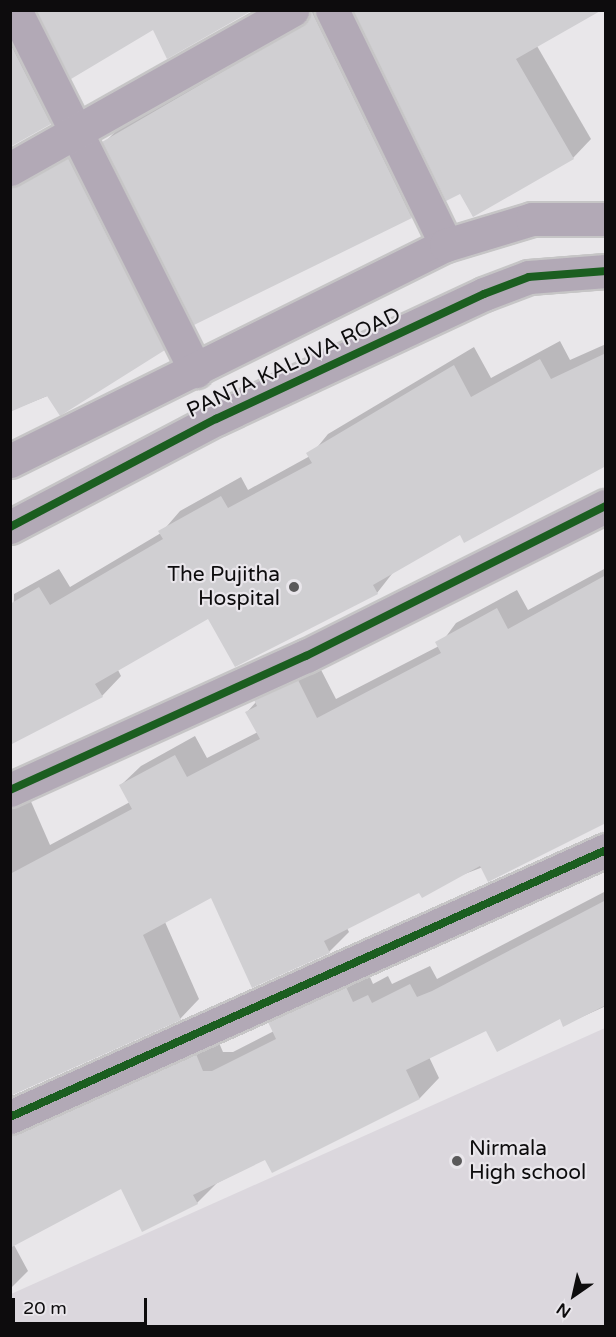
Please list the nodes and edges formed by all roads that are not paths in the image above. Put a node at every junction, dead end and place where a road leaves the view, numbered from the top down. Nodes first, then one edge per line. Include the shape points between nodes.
1 (15, 10) edge
2 (292, 10) edge
3 (332, 10) edge
4 (78, 128) junction
5 (10, 169) edge
6 (606, 219) edge
7 (446, 245) junction
8 (606, 271) edge
9 (196, 371) junction
10 (10, 461) edge
11 (606, 506) edge
12 (10, 527) edge
13 (10, 790) edge
14 (606, 850) edge
15 (14, 1107) edge

1 - 4 street
2 - 4 street
3 - 7 street
4 - 5 street
4 - 9 street
6 - 7 street, PANTA KALUVA ROAD via 532,219
7 - 9 street, PANTA KALUVA ROAD
8 - 12 street, PANTA KALUVA ROAD via 541,275 484,294 216,419
9 - 10 street, PANTA KALUVA ROAD
11 - 13 street via 306,656
14 - 15 street

